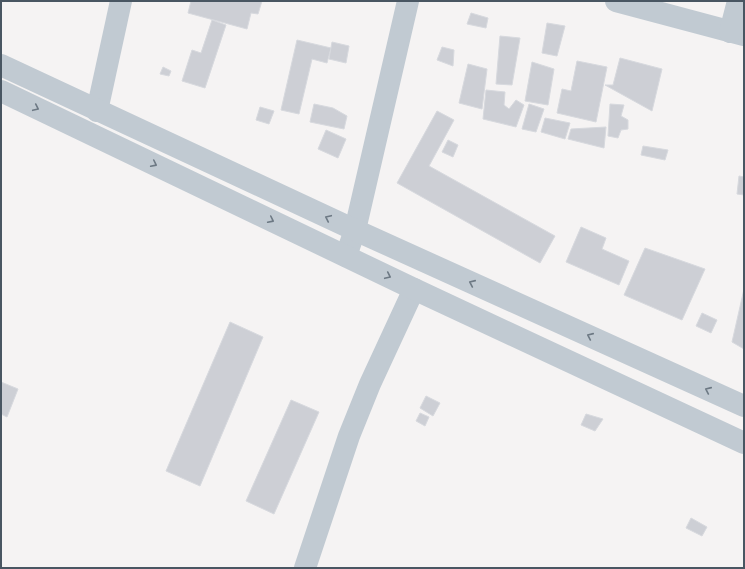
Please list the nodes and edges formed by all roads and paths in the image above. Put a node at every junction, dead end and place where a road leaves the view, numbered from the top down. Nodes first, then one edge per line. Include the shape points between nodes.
1 (121, 1) edge
2 (408, 1) edge
3 (616, 1) edge
4 (738, 1) edge
5 (737, 33) edge
6 (1, 64) edge
7 (1, 91) edge
8 (97, 110) junction
9 (354, 230) junction
10 (346, 256) junction
11 (414, 289) junction
12 (744, 406) edge
13 (744, 443) edge
14 (305, 568) edge

1 - 8 street
2 - 9 street
3 - 5 street
4 - 5 street
6 - 8 street
7 -> 10 street
9 -> 8 street
9 - 10 street
12 -> 9 street
10 -> 11 street
11 - 13 street
11 - 14 street via 349,436

